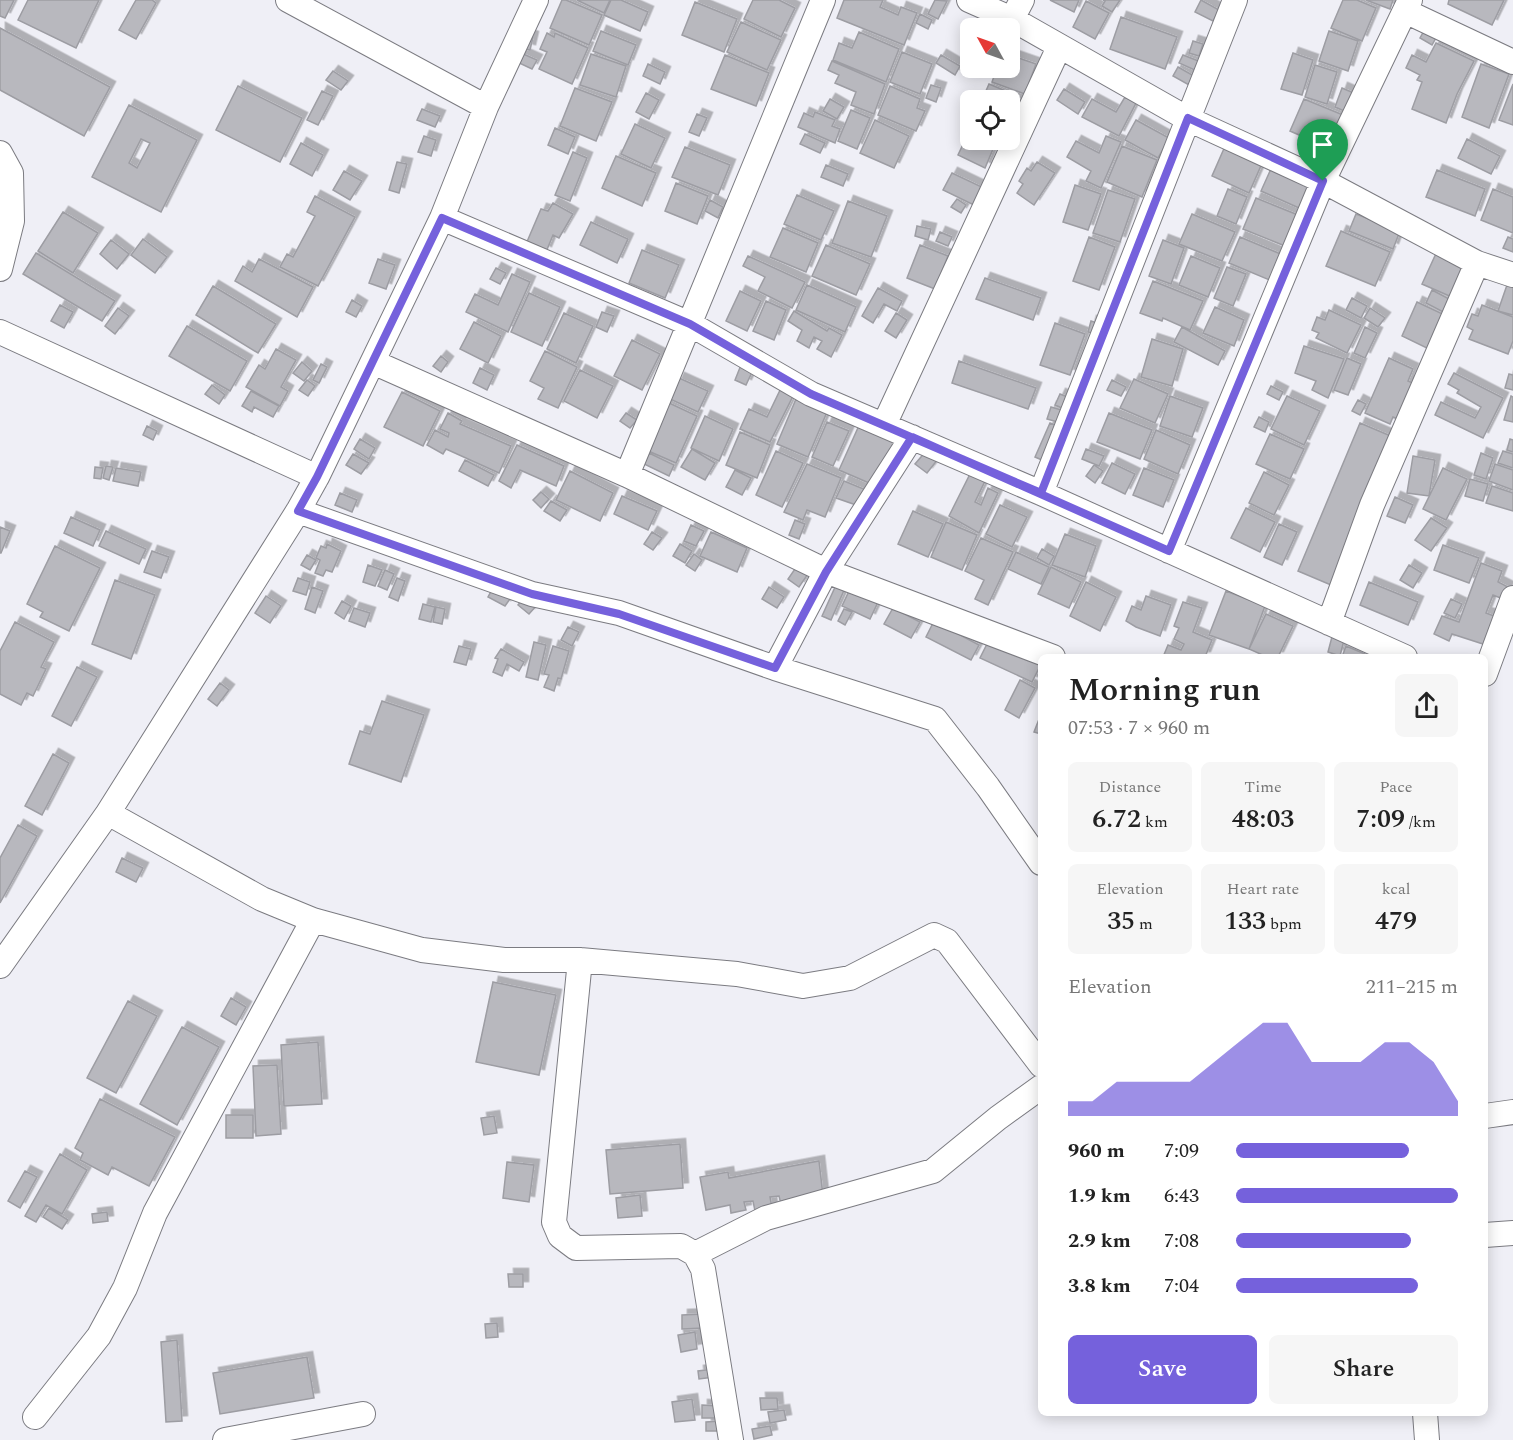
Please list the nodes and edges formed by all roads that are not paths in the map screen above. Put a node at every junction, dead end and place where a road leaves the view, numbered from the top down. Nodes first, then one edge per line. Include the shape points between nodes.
1 (288, 0) edge
2 (536, 0) edge
3 (823, 0) edge
4 (969, 0) edge
5 (1235, 0) edge
6 (1407, 6) edge
7 (1017, 9) edge
8 (1059, 47) junction
9 (1513, 63) edge
10 (486, 107) junction
11 (1188, 118) junction
12 (0, 153) edge
13 (1323, 181) junction
14 (442, 218) junction
15 (1477, 263) junction
16 (0, 269) edge
17 (1513, 275) edge
18 (690, 324) junction
19 (0, 332) edge
20 (373, 362) junction
21 (884, 425) junction
22 (912, 437) junction
23 (627, 475) junction
24 (317, 477) junction
25 (1041, 493) junction
26 (298, 511) junction
27 (1169, 551) junction
28 (826, 572) junction
29 (1513, 598) edge
30 (1329, 623) junction
31 (1045, 654) edge
32 (1398, 654) edge
33 (1488, 666) edge
34 (775, 668) junction
35 (108, 813) junction
36 (1038, 859) edge
37 (313, 920) junction
38 (580, 960) junction
39 (0, 966) edge
40 (1038, 1061) edge
41 (1038, 1090) edge
42 (1513, 1112) edge
43 (1488, 1116) edge
44 (1513, 1233) edge
45 (1488, 1235) edge
46 (695, 1254) junction
47 (363, 1414) dead end
48 (1425, 1416) edge
49 (35, 1417) dead end
50 (225, 1440) edge
51 (731, 1440) edge
52 (1427, 1440) edge

1 - 10 street
2 - 10 street
3 - 18 street
4 - 7 street
5 - 11 street
6 - 9 street
6 - 13 street
7 - 8 street
8 - 11 street
8 - 21 street
10 - 14 street
11 - 13 street
11 - 25 street
12 - 16 street via 11,173 12,221
13 - 15 street
13 - 27 street
14 - 18 street
14 - 20 street
15 - 17 street
15 - 30 street via 1372,505
18 - 21 street via 811,394
18 - 23 street
19 - 24 street
20 - 23 street
20 - 24 street
21 - 22 street
22 - 25 street
22 - 28 street
23 - 28 street
24 - 26 street
25 - 27 street
26 - 34 street via 532,594 619,614
26 - 35 street
27 - 30 street
28 - 31 street
28 - 34 street
29 - 33 street
30 - 32 street
34 - 36 street via 935,719
35 - 37 street via 262,899
35 - 39 street
37 - 38 street via 422,950 504,960
37 - 49 street via 155,1213 125,1288 99,1336
38 - 40 street via 737,974 803,986 850,978 934,934 947,941
38 - 46 street via 554,1222 560,1236 576,1248 681,1246
41 - 46 street via 933,1171 766,1218
42 - 43 street
44 - 45 street
46 - 51 street via 703,1269
47 - 50 street
48 - 52 street

